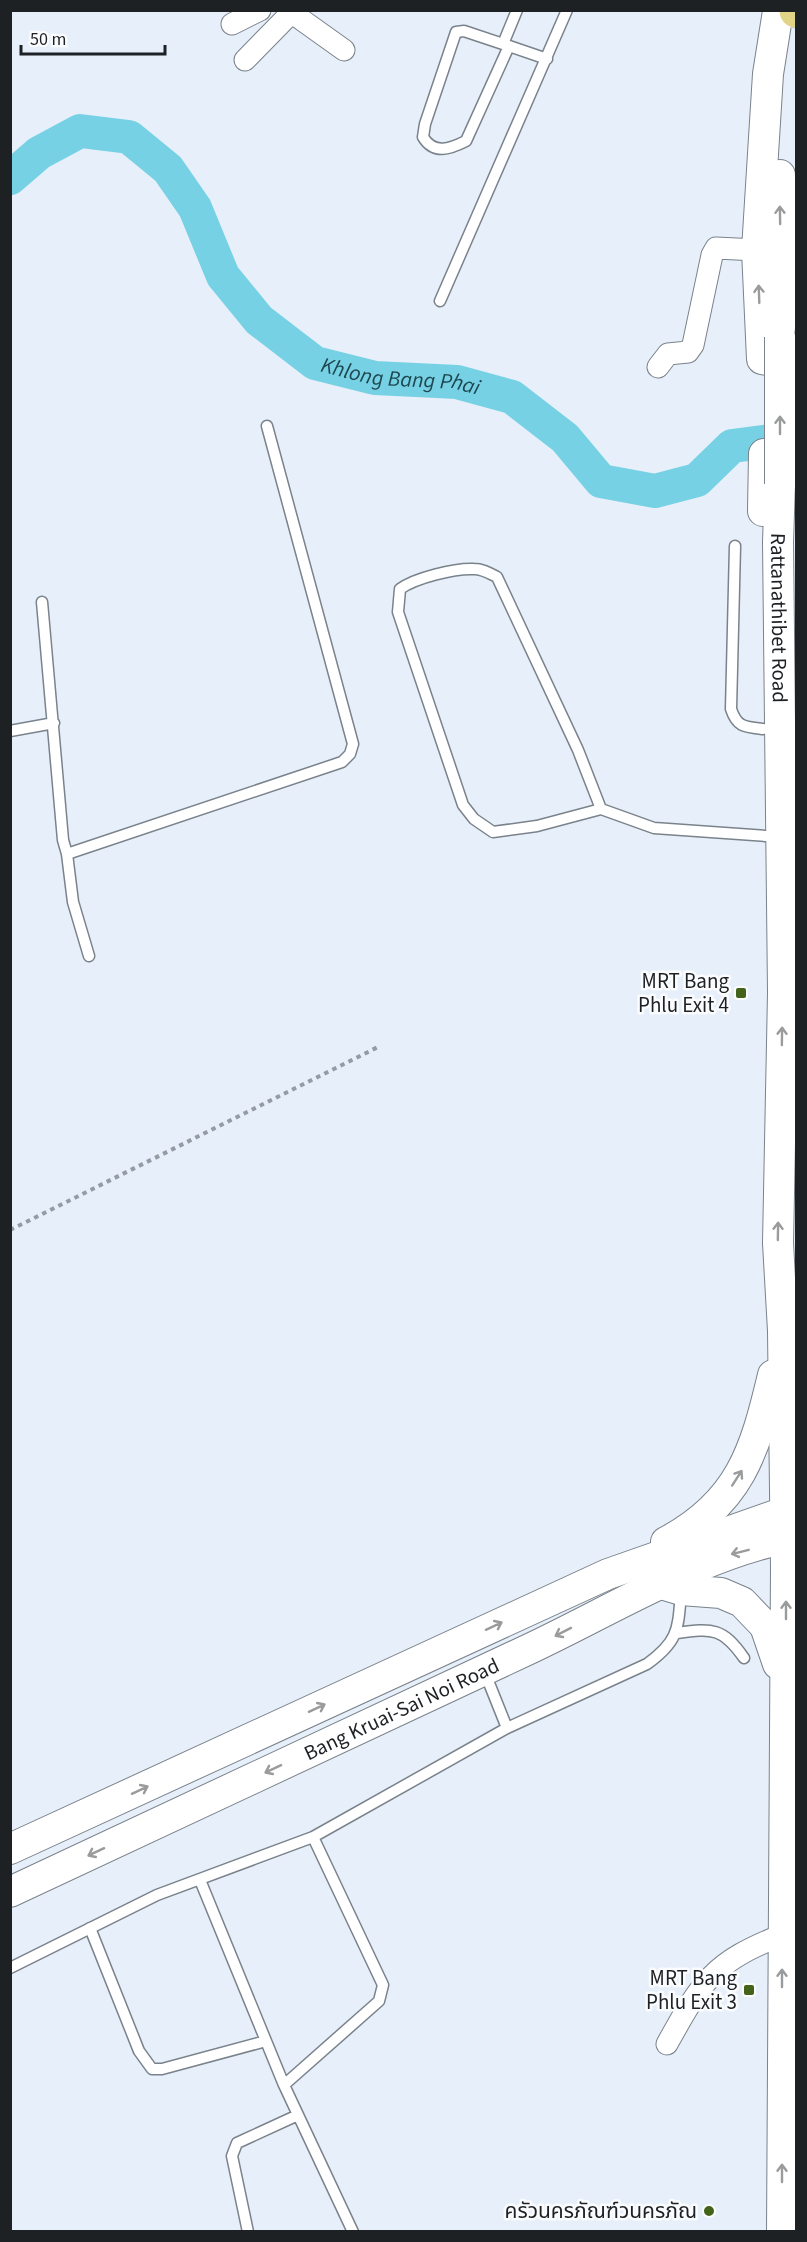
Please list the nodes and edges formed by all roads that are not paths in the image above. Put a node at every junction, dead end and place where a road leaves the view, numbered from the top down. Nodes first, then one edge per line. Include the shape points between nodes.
1 (260, 10) edge
2 (517, 10) edge
3 (567, 10) edge
4 (777, 11) edge
5 (289, 12) edge
6 (232, 24) dead end
7 (506, 45) junction
8 (344, 50) dead end
9 (547, 58) junction
10 (245, 60) dead end
11 (757, 250) junction
12 (440, 301) dead end
13 (796, 366) edge
14 (658, 367) dead end
15 (267, 426) dead end
16 (796, 457) edge
17 (735, 546) dead end
18 (42, 602) dead end
19 (54, 723) junction
20 (763, 729) junction
21 (10, 732) edge
22 (601, 809) junction
23 (781, 823) junction
24 (68, 854) junction
25 (89, 956) dead end
26 (790, 1320) edge
27 (790, 1524) edge
28 (608, 1574) junction
29 (671, 1587) junction
30 (677, 1633) junction
31 (744, 1658) dead end
32 (484, 1671) junction
33 (507, 1728) junction
34 (785, 1739) junction
35 (796, 1773) edge
36 (784, 1816) junction
37 (313, 1837) junction
38 (10, 1849) edge
39 (200, 1880) junction
40 (10, 1892) edge
41 (90, 1928) junction
42 (782, 1935) junction
43 (10, 1968) edge
44 (266, 2041) junction
45 (667, 2044) dead end
46 (285, 2085) junction
47 (298, 2115) junction
48 (248, 2232) edge
49 (353, 2232) edge
50 (782, 2232) edge

1 - 6 street
2 - 7 lane
3 - 9 lane
4 - 11 main road via 768,74
23 -> 4 main road, Rattanathibet Road, bridge
5 - 8 street
5 - 10 street
7 - 7 lane via 466,141 444,149 427,144 424,124 456,32
7 - 9 lane
9 - 12 lane
13 -> 11 main road via 762,359
11 - 14 street via 716,248 693,345 688,352 668,354
15 - 24 lane via 352,744 350,754 342,762
16 - 20 main road via 764,453
17 - 20 lane via 731,709 735,722 741,726
18 - 19 lane
19 - 21 lane
19 - 24 lane via 63,840
20 - 23 main road via 763,796
22 - 22 lane via 578,750 497,577 473,568 411,581 400,589 398,612 464,804 474,819 493,832 537,826
22 - 23 lane via 654,828
26 -> 23 main road, Rattanathibet Road via 778,1267 783,993
24 - 25 lane via 73,903
26 - 27 main road, Rattanathibet Road
28 -> 26 main road via 686,1532 714,1508 738,1479 757,1440
27 - 28 main road, Bang Kruai-Sai Noi Road
27 -> 29 main road, Bang Kruai-Sai Noi Road
34 -> 27 main road, Rattanathibet Road
38 -> 28 main road, Bang Kruai-Sai Noi Road
29 - 30 lane
29 -> 32 main road, Bang Kruai-Sai Noi Road
29 - 34 main road via 721,1593 742,1602 765,1626 778,1657
30 - 31 lane via 714,1632 730,1638
30 - 33 lane via 666,1650 647,1664
32 - 33 lane
32 -> 40 main road, Bang Kruai-Sai Noi Road
33 - 37 lane
34 - 36 main road, Rattanathibet Road
35 - 36 main road
36 - 42 main road, Rattanathibet Road
37 - 39 lane
37 - 46 lane via 383,1984 383,1993 380,2001
39 - 41 lane via 157,1895
39 - 44 lane
41 - 43 lane
41 - 44 lane via 139,2051 152,2069
42 - 45 street via 747,1949 713,1974 698,1989
50 -> 42 main road, Rattanathibet Road
44 - 46 lane
46 - 47 lane
47 - 48 lane via 237,2143 232,2156
47 - 49 lane

